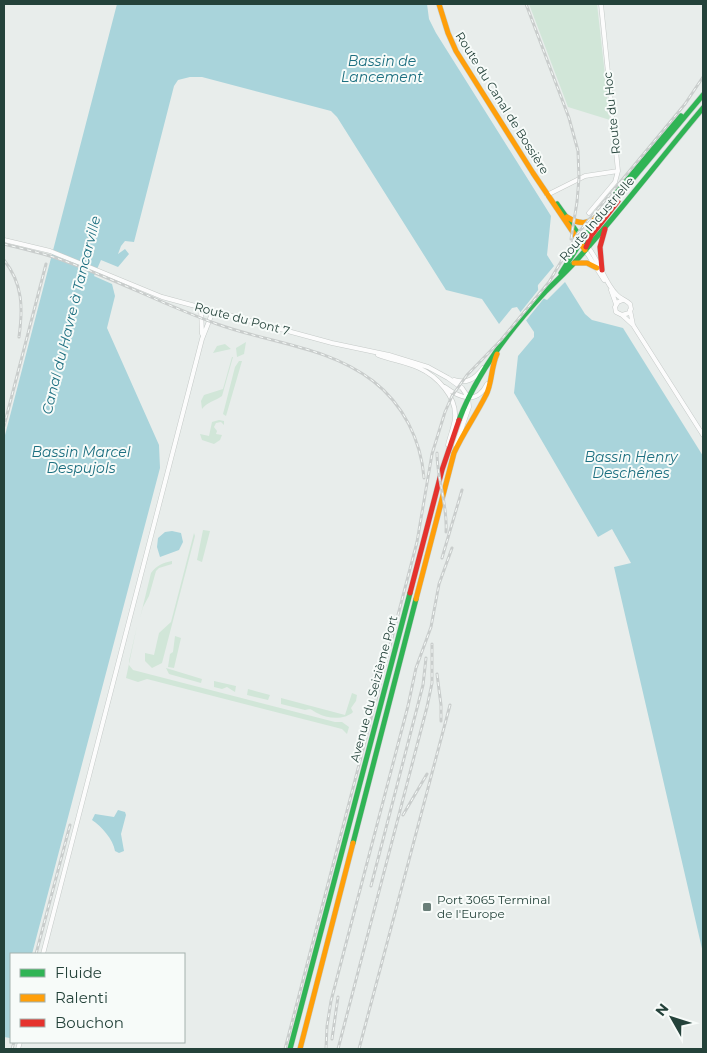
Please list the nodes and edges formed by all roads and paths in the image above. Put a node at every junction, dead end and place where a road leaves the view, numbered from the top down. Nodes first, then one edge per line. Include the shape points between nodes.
1 (439, 4) edge
2 (602, 4) edge
3 (703, 95) edge
4 (703, 108) edge
5 (618, 170) junction
6 (549, 196) junction
7 (589, 213) dead end
8 (567, 217) junction
9 (608, 223) junction
10 (4, 240) edge
11 (585, 245) junction
12 (571, 261) junction
13 (599, 269) junction
14 (544, 293) joint
15 (623, 300) junction
16 (616, 305) junction
17 (201, 308) junction
18 (630, 310) junction
19 (213, 311) junction
20 (622, 316) junction
21 (633, 324) junction
22 (202, 339) junction
23 (502, 344) junction
24 (369, 352) junction
25 (494, 354) junction
26 (490, 375) junction
27 (448, 378) junction
28 (438, 381) junction
29 (468, 398) junction
30 (703, 435) edge
31 (454, 453) junction
32 (442, 470) junction
33 (42, 953) edge
34 (290, 1049) edge
35 (300, 1049) edge

1 - 6 main road, Route du Canal de Bossière via 456,51
2 - 5 street, Route du Hoc
3 - 8 main road via 674,123 591,223 580,224
3 - 11 main road via 651,156
4 - 9 main road, Route Industrielle
5 - 6 street via 585,176
5 - 7 street, Route du Hoc via 615,182
6 - 8 main road, Route du Canal de Bossière
6 - 11 main road, Route du Canal de Bossière
6 - 12 main road via 574,240
8 - 11 main road, Route du Canal de Bossière
9 - 11 main road, Route Industrielle via 593,241
9 - 13 main road via 600,247
10 - 17 street, Route du Pont 7 via 50,251 162,296
11 - 12 main road, Route Industrielle
11 - 12 main road, Route Industrielle via 576,248
11 - 13 street, Route du Canal de Bossière
12 - 13 main road
12 - 14 main road, Route Industrielle
13 - 15 street, Route du Canal de Bossière
13 - 16 street, Route du Canal de Bossière
14 - 23 main road, Avenue du Seizième Port
15 - 16 street
15 - 18 street via 629,302
16 - 20 street via 616,312
17 - 19 street, Route du Pont 7
17 - 22 street
18 - 20 street
18 - 21 street
19 - 22 street
19 - 24 street, Route du Pont 7
20 - 21 street
21 - 30 street
22 - 33 street
23 - 25 main road, Avenue du Seizième Port
23 - 26 main road, Avenue du Seizième Port
24 - 27 street via 416,363
24 - 28 street via 419,368
25 - 27 street via 470,380 462,382
25 - 29 main road, Avenue du Seizième Port
26 - 29 street via 482,391
26 - 31 main road, Avenue du Seizième Port via 484,399
27 - 29 street via 462,388
28 - 29 street via 456,395
28 - 32 street via 451,399 455,419
29 - 31 street via 469,408
29 - 32 main road, Avenue du Seizième Port
31 - 35 main road, Avenue du Seizième Port
32 - 34 main road, Avenue du Seizième Port

